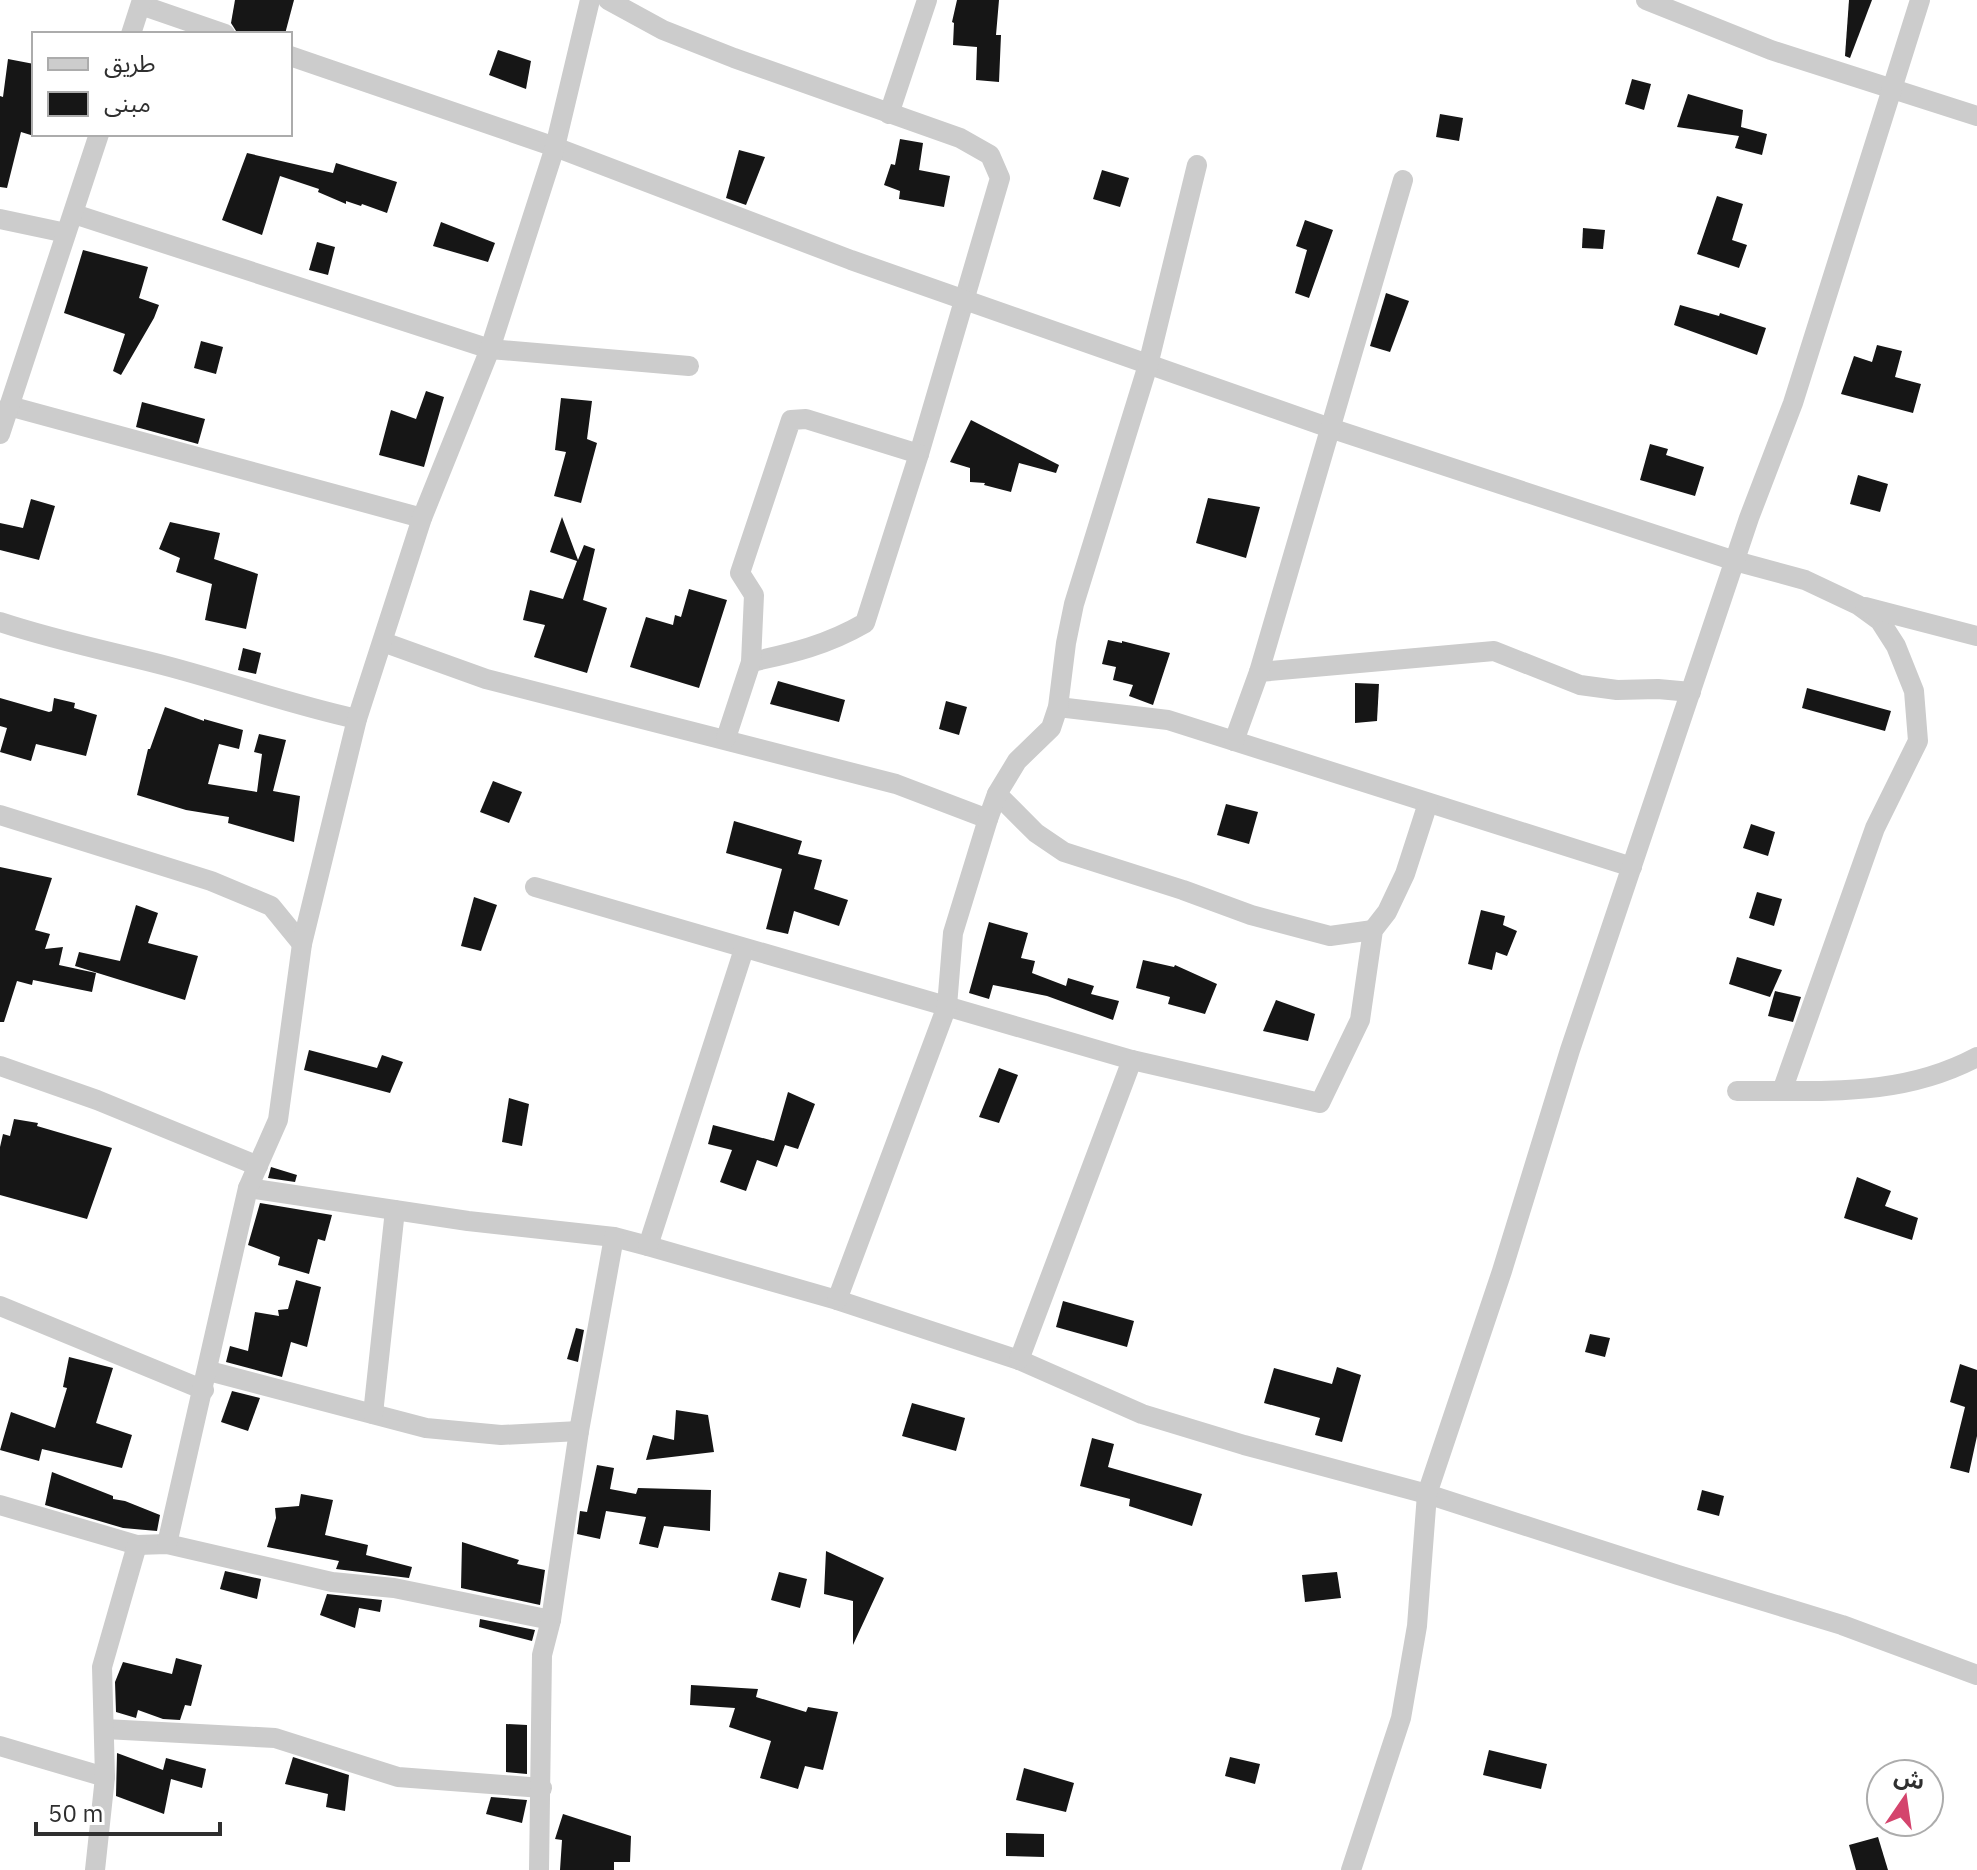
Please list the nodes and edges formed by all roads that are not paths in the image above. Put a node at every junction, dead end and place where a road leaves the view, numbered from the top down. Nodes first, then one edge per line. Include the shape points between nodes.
1 (590, 0) edge
2 (608, 0) edge
3 (927, 0) edge
4 (1647, 0) edge
5 (1920, 0) edge
6 (141, 2) edge
7 (132, 32) edge
8 (220, 32) edge
9 (292, 57) edge
10 (1892, 88) junction
11 (889, 114) junction
12 (1977, 116) edge
13 (98, 136) edge
14 (555, 147) junction
15 (1197, 165) dead end
16 (1403, 180) dead end
17 (0, 219) edge
18 (70, 224) junction
19 (964, 300) junction
20 (490, 349) junction
21 (1148, 365) junction
22 (689, 366) dead end
23 (9, 406) junction
24 (1330, 428) junction
25 (0, 434) edge
26 (919, 454) junction
27 (422, 518) junction
28 (1735, 561) junction
29 (1858, 605) junction
30 (0, 622) edge
31 (1977, 636) edge
32 (383, 642) junction
33 (751, 662) junction
34 (1259, 672) junction
35 (1691, 692) junction
36 (1058, 707) junction
37 (357, 719) junction
38 (726, 738) junction
39 (1234, 741) junction
40 (997, 794) junction
41 (1428, 803) junction
42 (0, 815) edge
43 (988, 819) junction
44 (1632, 867) junction
45 (535, 887) dead end
46 (1373, 930) junction
47 (302, 944) junction
48 (744, 949) junction
49 (947, 1006) junction
50 (1977, 1057) edge
51 (1132, 1060) junction
52 (0, 1066) edge
53 (1737, 1091) dead end
54 (1782, 1091) junction
55 (258, 1166) junction
56 (248, 1188) junction
57 (395, 1210) junction
58 (614, 1237) junction
59 (648, 1246) junction
60 (837, 1300) junction
61 (0, 1306) edge
62 (1019, 1360) junction
63 (206, 1381) junction
64 (373, 1414) junction
65 (579, 1431) junction
66 (1427, 1494) junction
67 (0, 1505) edge
68 (167, 1544) junction
69 (137, 1545) junction
70 (551, 1620) junction
71 (1977, 1675) edge
72 (105, 1729) junction
73 (0, 1746) edge
74 (105, 1777) junction
75 (542, 1788) junction
76 (95, 1870) edge
77 (539, 1870) edge
78 (1351, 1870) edge

1 - 14 street
2 - 11 street via 663,30
3 - 11 street
4 - 10 street via 1771,50
5 - 10 street
6 - 7 street
6 - 8 street
9 - 14 street
10 - 12 street
10 - 28 street via 1793,403
11 - 19 street via 960,138 990,155 1000,178
13 - 18 street
14 - 19 street
14 - 20 street
15 - 21 street
16 - 24 street
17 - 18 street
18 - 20 street
18 - 23 street
19 - 21 street
19 - 26 street
20 - 22 street
20 - 27 street
21 - 24 street
21 - 36 street via 1074,604
23 - 25 street
23 - 27 street
24 - 28 street
24 - 34 street
26 - 33 street via 865,623 835,640
26 - 33 street via 806,419 791,420 740,573 754,595
27 - 32 street
28 - 29 street via 1805,580
28 - 35 street
29 - 31 street
29 - 54 street via 1880,621 1896,646 1914,691 1918,741 1875,828
30 - 37 street
32 - 37 street
32 - 38 street via 486,679
33 - 38 street
34 - 35 street via 1494,651 1580,685
34 - 39 street
35 - 44 street
36 - 39 street via 1168,720
36 - 40 street via 1051,728 1017,761
37 - 47 street
38 - 43 street via 896,784
39 - 41 street
40 - 43 street
40 - 46 street via 1064,852 1330,936
41 - 44 street
41 - 46 street via 1405,874
42 - 47 street via 211,881 271,906
43 - 49 street via 953,933
44 - 66 street
45 - 48 street
46 - 51 street via 1360,1020 1320,1103
47 - 55 street via 278,1120
48 - 49 street
48 - 59 street
49 - 51 street
49 - 60 street
50 - 54 street via 1910,1083 1870,1090
51 - 62 street
52 - 55 street
53 - 54 street
55 - 56 street
56 - 57 street
56 - 63 street
57 - 58 street
57 - 64 street
58 - 59 street
58 - 65 street
59 - 60 street
60 - 62 street
61 - 63 street
62 - 66 street via 1142,1414
63 - 64 street
63 - 68 street
64 - 65 street via 426,1428 501,1435
65 - 70 street
66 - 71 street via 1842,1625
66 - 78 street via 1417,1626 1401,1718
67 - 69 street
68 - 69 street
68 - 70 street via 332,1582 394,1588
69 - 72 street via 102,1667
70 - 75 street via 542,1655
72 - 74 street
72 - 75 street via 275,1738 398,1777
73 - 74 street
74 - 76 street
75 - 77 street

